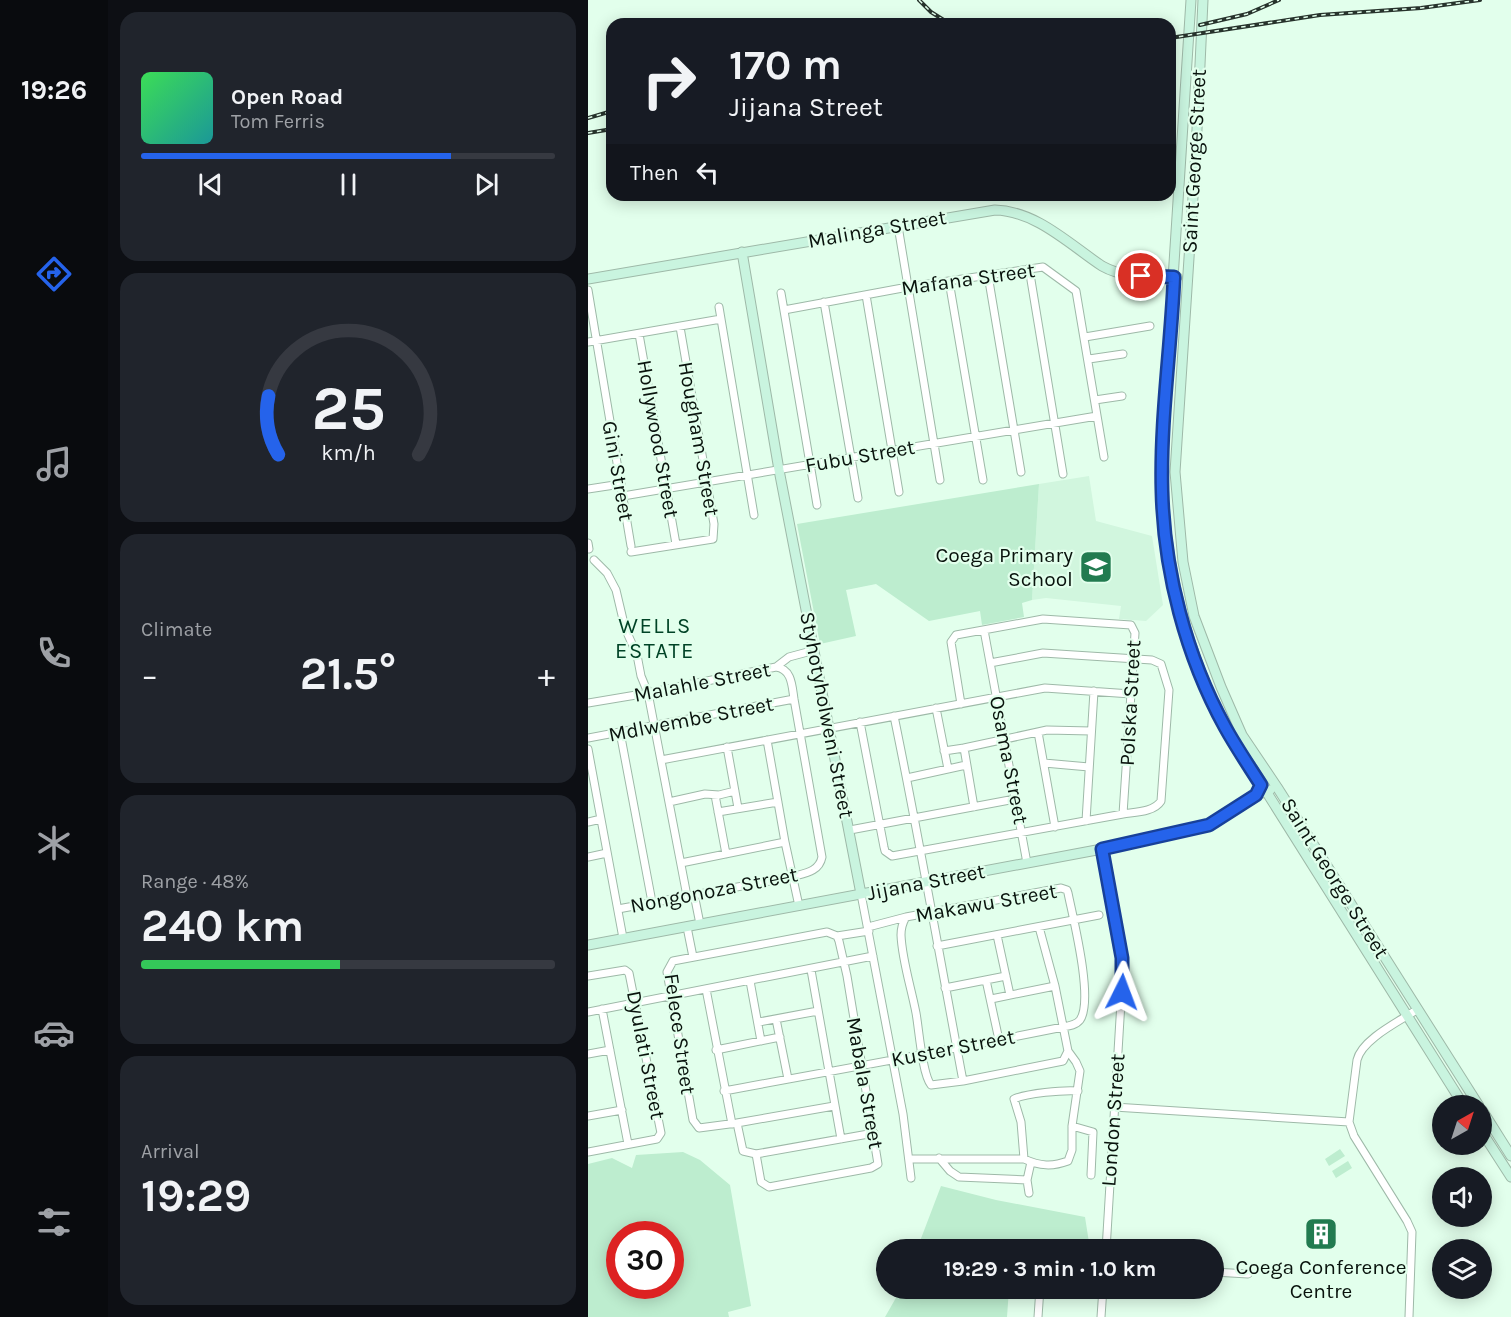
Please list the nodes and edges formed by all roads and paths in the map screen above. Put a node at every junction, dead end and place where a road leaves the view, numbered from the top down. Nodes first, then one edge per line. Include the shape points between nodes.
1 (1191, 0) edge
2 (1203, 0) edge
3 (898, 226) junction
4 (742, 252) junction
5 (1029, 268) junction
6 (988, 275) junction
7 (1174, 277) junction
8 (1188, 278) junction
9 (588, 279) edge
10 (949, 281) junction
11 (908, 287) junction
12 (588, 290) edge
13 (782, 293) dead end
14 (866, 295) junction
15 (824, 302) junction
16 (719, 307) dead end
17 (784, 310) junction
18 (721, 319) junction
19 (1150, 326) dead end
20 (680, 327) junction
21 (639, 334) junction
22 (1085, 337) junction
23 (596, 340) junction
24 (588, 342) edge
25 (1124, 354) dead end
26 (1089, 359) junction
27 (1122, 396) dead end
28 (1095, 400) junction
29 (1097, 416) junction
30 (1055, 424) junction
31 (1014, 430) junction
32 (975, 437) junction
33 (934, 443) junction
34 (892, 450) junction
35 (1104, 457) dead end
36 (851, 458) junction
37 (810, 465) junction
38 (779, 470) junction
39 (1021, 472) dead end
40 (1064, 474) dead end
41 (747, 476) junction
42 (940, 480) dead end
43 (983, 480) dead end
44 (707, 482) junction
45 (621, 484) junction
46 (588, 489) edge
47 (666, 490) junction
48 (899, 492) dead end
49 (623, 496) junction
50 (858, 498) dead end
51 (817, 505) dead end
52 (754, 515) dead end
53 (676, 544) junction
54 (631, 549) joint
55 (594, 560) dead end
56 (984, 630) junction
57 (815, 650) junction
58 (1134, 659) junction
59 (990, 663) junction
60 (776, 667) junction
61 (1094, 691) junction
62 (648, 693) junction
63 (1131, 694) junction
64 (996, 698) junction
65 (795, 699) junction
66 (588, 702) edge
67 (961, 704) junction
68 (936, 708) junction
69 (894, 716) junction
70 (860, 722) junction
71 (655, 726) junction
72 (831, 729) junction
73 (1090, 731) junction
74 (620, 732) junction
75 (1038, 732) junction
76 (801, 734) junction
77 (588, 738) edge
78 (1004, 738) junction
79 (767, 740) junction
80 (727, 747) junction
81 (964, 748) junction
82 (588, 749) edge
83 (944, 751) junction
84 (661, 760) junction
85 (1044, 763) junction
86 (966, 765) junction
87 (1089, 766) junction
88 (948, 769) junction
89 (907, 778) junction
90 (1271, 778) junction
91 (591, 779) edge
92 (1277, 788) junction
93 (735, 791) junction
94 (1261, 791) junction
95 (715, 795) junction
96 (1015, 799) junction
97 (669, 802) junction
98 (778, 802) junction
99 (974, 807) junction
100 (738, 808) junction
101 (718, 812) junction
102 (1123, 814) junction
103 (914, 818) junction
104 (601, 819) junction
105 (1086, 821) junction
106 (588, 822) edge
107 (879, 824) junction
108 (1055, 826) junction
109 (850, 830) junction
110 (1021, 833) junction
111 (785, 842) junction
112 (1102, 849) junction
113 (921, 851) junction
114 (607, 853) junction
115 (726, 854) junction
116 (588, 856) edge
117 (681, 863) junction
118 (1027, 863) junction
119 (792, 877) junction
120 (927, 881) junction
121 (861, 894) junction
122 (691, 895) junction
123 (652, 902) junction
124 (799, 906) junction
125 (618, 909) junction
126 (930, 912) junction
127 (1099, 915) dead end
128 (906, 917) junction
129 (1074, 921) junction
130 (700, 924) junction
131 (687, 927) junction
132 (1039, 927) junction
133 (868, 929) junction
134 (997, 935) junction
135 (837, 936) junction
136 (623, 938) junction
137 (588, 945) edge
138 (937, 946) junction
139 (873, 956) junction
140 (693, 957) junction
141 (844, 962) junction
142 (811, 970) junction
143 (588, 976) edge
144 (1006, 976) junction
145 (986, 980) junction
146 (750, 981) junction
147 (1055, 986) junction
148 (945, 988) junction
149 (706, 989) junction
150 (1010, 994) junction
151 (670, 996) junction
152 (991, 999) junction
153 (635, 1003) junction
154 (602, 1009) junction
155 (1418, 1009) junction
156 (818, 1011) junction
157 (588, 1012) edge
158 (1407, 1016) junction
159 (776, 1019) junction
160 (759, 1022) junction
161 (1063, 1027) junction
162 (780, 1037) junction
163 (999, 1040) junction
164 (761, 1041) junction
165 (957, 1049) junction
166 (610, 1050) junction
167 (717, 1050) junction
168 (1068, 1051) junction
169 (588, 1054) edge
170 (923, 1055) junction
171 (892, 1060) junction
172 (862, 1064) junction
173 (829, 1071) junction
174 (788, 1079) junction
175 (963, 1081) junction
176 (724, 1091) junction
177 (1078, 1091) junction
178 (1457, 1095) edge
179 (1472, 1095) edge
180 (834, 1106) junction
181 (1114, 1107) junction
182 (622, 1110) junction
183 (588, 1116) edge
184 (1349, 1122) junction
185 (734, 1124) junction
186 (1072, 1126) junction
187 (1492, 1126) edge
188 (874, 1133) junction
189 (841, 1139) junction
190 (628, 1144) junction
191 (1492, 1148) edge
192 (588, 1152) edge
193 (756, 1154) junction
194 (1511, 1156) edge
195 (939, 1158) junction
196 (909, 1159) junction
197 (1027, 1161) junction
198 (1091, 1175) dead end
199 (1511, 1177) edge
200 (911, 1178) dead end
201 (1027, 1180) junction
202 (1029, 1193) dead end
203 (1107, 1239) edge
204 (1224, 1273) edge
205 (1248, 1274) dead end
206 (1039, 1299) edge
207 (1102, 1299) edge
208 (1038, 1317) edge
209 (1101, 1317) edge
210 (1409, 1317) edge

1 - 7 main road, Saint George Street
2 - 8 main road, Saint George Street
3 - 4 main road, Malinga Street
3 - 7 main road, Malinga Street via 988,211 1014,212 1034,220 1113,272
3 - 11 street
4 - 9 main road, Malinga Street
4 - 38 main road, Styhotyholweni Street
5 - 6 street, Mafana Street
5 - 22 street, Mafana Street via 1043,267 1077,291
5 - 30 street
6 - 10 street, Mafana Street
6 - 31 street
7 - 8 main road, Malinga Street
7 - 94 main road, Saint George Street via 1162,465 1169,556 1177,600 1199,669
8 - 90 main road, Saint George Street via 1175,472 1183,562 1194,616 1227,704
10 - 11 street, Mafana Street
10 - 32 street
11 - 14 street, Mafana Street
11 - 33 street
12 - 23 street, Gini Street
13 - 17 street
14 - 15 street, Mafana Street
14 - 34 street
15 - 17 street, Mafana Street
15 - 36 street
16 - 18 street
17 - 37 street
18 - 20 street
18 - 41 street
19 - 22 street
20 - 21 street
20 - 44 street, Hougham Street
21 - 23 street
21 - 47 street, Hollywood Street
22 - 26 street, Mafana Street
23 - 24 street
23 - 45 street, Gini Street
25 - 26 street
26 - 28 street, Mafana Street
27 - 28 street
28 - 29 street, Mafana Street
29 - 30 street, Fubu Street
29 - 35 street, Mafana Street
30 - 31 street, Fubu Street
30 - 40 street
31 - 32 street, Fubu Street
31 - 39 street
32 - 33 street, Fubu Street
32 - 43 street
33 - 34 street, Fubu Street
33 - 42 street
34 - 36 street, Fubu Street
34 - 48 street
36 - 37 street, Fubu Street
36 - 50 street
37 - 38 street, Fubu Street
37 - 51 street
38 - 41 street, Fubu Street
38 - 57 main road, Styhotyholweni Street
41 - 44 street, Fubu Street
41 - 52 street
44 - 47 street, Fubu Street
44 - 53 street, Hougham Street via 713,539
45 - 46 street
45 - 49 street, Gini Street
47 - 49 street, Fubu Street
47 - 53 street, Hollywood Street
49 - 54 street, Gini Street
53 - 54 street, Hougham Street
55 - 62 street via 616,590
56 - 58 street, Polska Street via 1043,618 1129,625 1135,632
56 - 59 street, Osama Street
56 - 67 street, Polska Street via 952,639
57 - 60 street via 789,657
57 - 72 main road, Styhotyholweni Street
58 - 59 street, Osama Street via 1043,653
58 - 63 street, Polska Street
58 - 102 street, Osama Street via 1157,661 1164,667 1169,690 1165,756 1160,803
59 - 64 street, Osama Street
60 - 62 street, Malahle Street
60 - 65 street, Malahle Street via 789,674
61 - 63 street
61 - 64 street via 1045,688
61 - 73 street
62 - 66 street, Malahle Street
62 - 71 street
63 - 102 street, Polska Street
64 - 67 street
64 - 78 street, Osama Street
65 - 71 street, Mdlwembe Street
65 - 76 street, Nongonoza Street
67 - 68 street
68 - 69 street
68 - 83 street
69 - 70 street
69 - 89 street
70 - 72 street
70 - 107 street
71 - 74 street, Mdlwembe Street
71 - 84 street
72 - 76 street
72 - 109 main road, Styhotyholweni Street
73 - 75 street
73 - 87 street
74 - 77 street, Mdlwembe Street
74 - 123 street
75 - 78 street
75 - 85 street
76 - 79 street
76 - 119 street, Nongonoza Street via 822,857 813,871
78 - 81 street
78 - 96 street, Osama Street
79 - 80 street
79 - 98 street
80 - 84 street
80 - 93 street
81 - 83 street
81 - 86 street
82 - 91 street
83 - 88 street
84 - 97 street
85 - 87 street
85 - 108 street
86 - 88 street
86 - 99 street
87 - 105 street
88 - 89 street
89 - 103 street
90 - 92 main road, Saint George Street
90 - 94 main road
91 - 104 street
92 - 94 main road
92 - 155 main road, Saint George Street
93 - 95 street
93 - 100 street
94 - 112 main road, Jijana Street via 1209,825
94 - 158 main road, Saint George Street
95 - 97 street
95 - 101 street
96 - 99 street
96 - 110 street, Osama Street
97 - 117 street
98 - 100 street
98 - 111 street
99 - 103 street
100 - 101 street
101 - 115 street
102 - 105 street, Osama Street
103 - 107 street
103 - 113 street
104 - 106 street
104 - 114 street
105 - 108 street, Osama Street
107 - 109 street
107 - 113 street via 888,854
108 - 110 street, Osama Street
109 - 121 main road, Styhotyholweni Street
110 - 113 street
110 - 118 street
111 - 115 street
111 - 119 street
112 - 118 main road, Jijana Street
112 - 181 street, London Street via 1123,963
113 - 120 street
114 - 116 street
114 - 125 street
115 - 117 street
117 - 122 street
118 - 120 main road, Jijana Street
119 - 122 street, Nongonoza Street
119 - 124 street
120 - 121 main road, Jijana Street
120 - 126 street
121 - 124 main road, Jijana Street
121 - 133 street, Styhotyholweni Street
122 - 123 street, Nongonoza Street
122 - 130 street
123 - 125 street, Nongonoza Street
124 - 130 main road, Jijana Street
125 - 136 street
126 - 128 street, Makawu Street
126 - 129 street, Makawu Street via 1064,888
126 - 138 street
127 - 129 street
128 - 133 street, Felece Street
128 - 170 street, Makawu Street via 901,932 903,950
129 - 132 street
129 - 161 street, Kuster Street via 1084,978 1083,1014 1078,1022
130 - 131 main road, Jijana Street
131 - 136 main road, Jijana Street
131 - 140 street
132 - 134 street
132 - 147 street
133 - 135 street, Felece Street
133 - 139 street, Styhotyholweni Street
134 - 138 street
134 - 144 street
135 - 140 street, Felece Street via 827,932
135 - 141 street
136 - 137 main road, Jijana Street
138 - 148 street
139 - 141 street
139 - 171 street, Styhotyholweni Street
140 - 151 street, Felece Street via 669,965
141 - 142 street
141 - 172 street, Mabala Street
142 - 146 street
142 - 156 street
143 - 153 street, Dyulati Street via 628,972
144 - 145 street
144 - 150 street
145 - 148 street
145 - 152 street
146 - 149 street
146 - 160 street
147 - 150 street
147 - 161 street
148 - 165 street
149 - 151 street
149 - 167 street
150 - 152 street
151 - 153 street
151 - 185 street, Felece Street via 695,1123 702,1129
152 - 163 street
153 - 154 street
153 - 190 street, Dyulati Street via 661,1133 657,1139
154 - 157 street
154 - 166 street
155 - 158 street
155 - 179 main road, Saint George Street
156 - 159 street
156 - 173 street
158 - 178 main road, Saint George Street
158 - 184 street via 1360,1051
159 - 160 street
159 - 162 street
160 - 164 street
161 - 163 street, Kuster Street
161 - 168 street
162 - 164 street
162 - 174 street
163 - 165 street, Kuster Street
164 - 167 street
165 - 170 street, Kuster Street
165 - 175 street
166 - 169 street
166 - 182 street
167 - 176 street
168 - 175 street via 1059,1063
168 - 177 street via 1080,1071
170 - 171 street, Kuster Street
170 - 175 street, Makawu Street via 931,1085
171 - 172 street, Kuster Street
171 - 196 street, Styhotyholweni Street
172 - 173 street, Kuster Street
172 - 188 street, Mabala Street
173 - 174 street, Kuster Street
173 - 180 street
174 - 176 street, Kuster Street
176 - 185 street
177 - 186 street
177 - 197 street via 1014,1098
180 - 185 street, Felece Street
180 - 189 street
181 - 184 street
181 - 203 street, London Street
182 - 183 street
182 - 190 street
184 - 210 street via 1353,1136 1410,1226 1413,1238
185 - 193 street via 743,1151
186 - 197 street via 1068,1161 1040,1166
186 - 198 street via 1093,1132
187 - 194 main road
188 - 189 street
188 - 193 street, Mabala Street via 879,1160 873,1167 772,1187 761,1182
189 - 193 street
190 - 192 street, Dyulati Street
191 - 199 main road
195 - 196 street
195 - 197 street
195 - 201 street via 959,1177
196 - 200 street, Styhotyholweni Street
197 - 201 street
201 - 202 street
204 - 205 street
206 - 208 street
207 - 209 street

